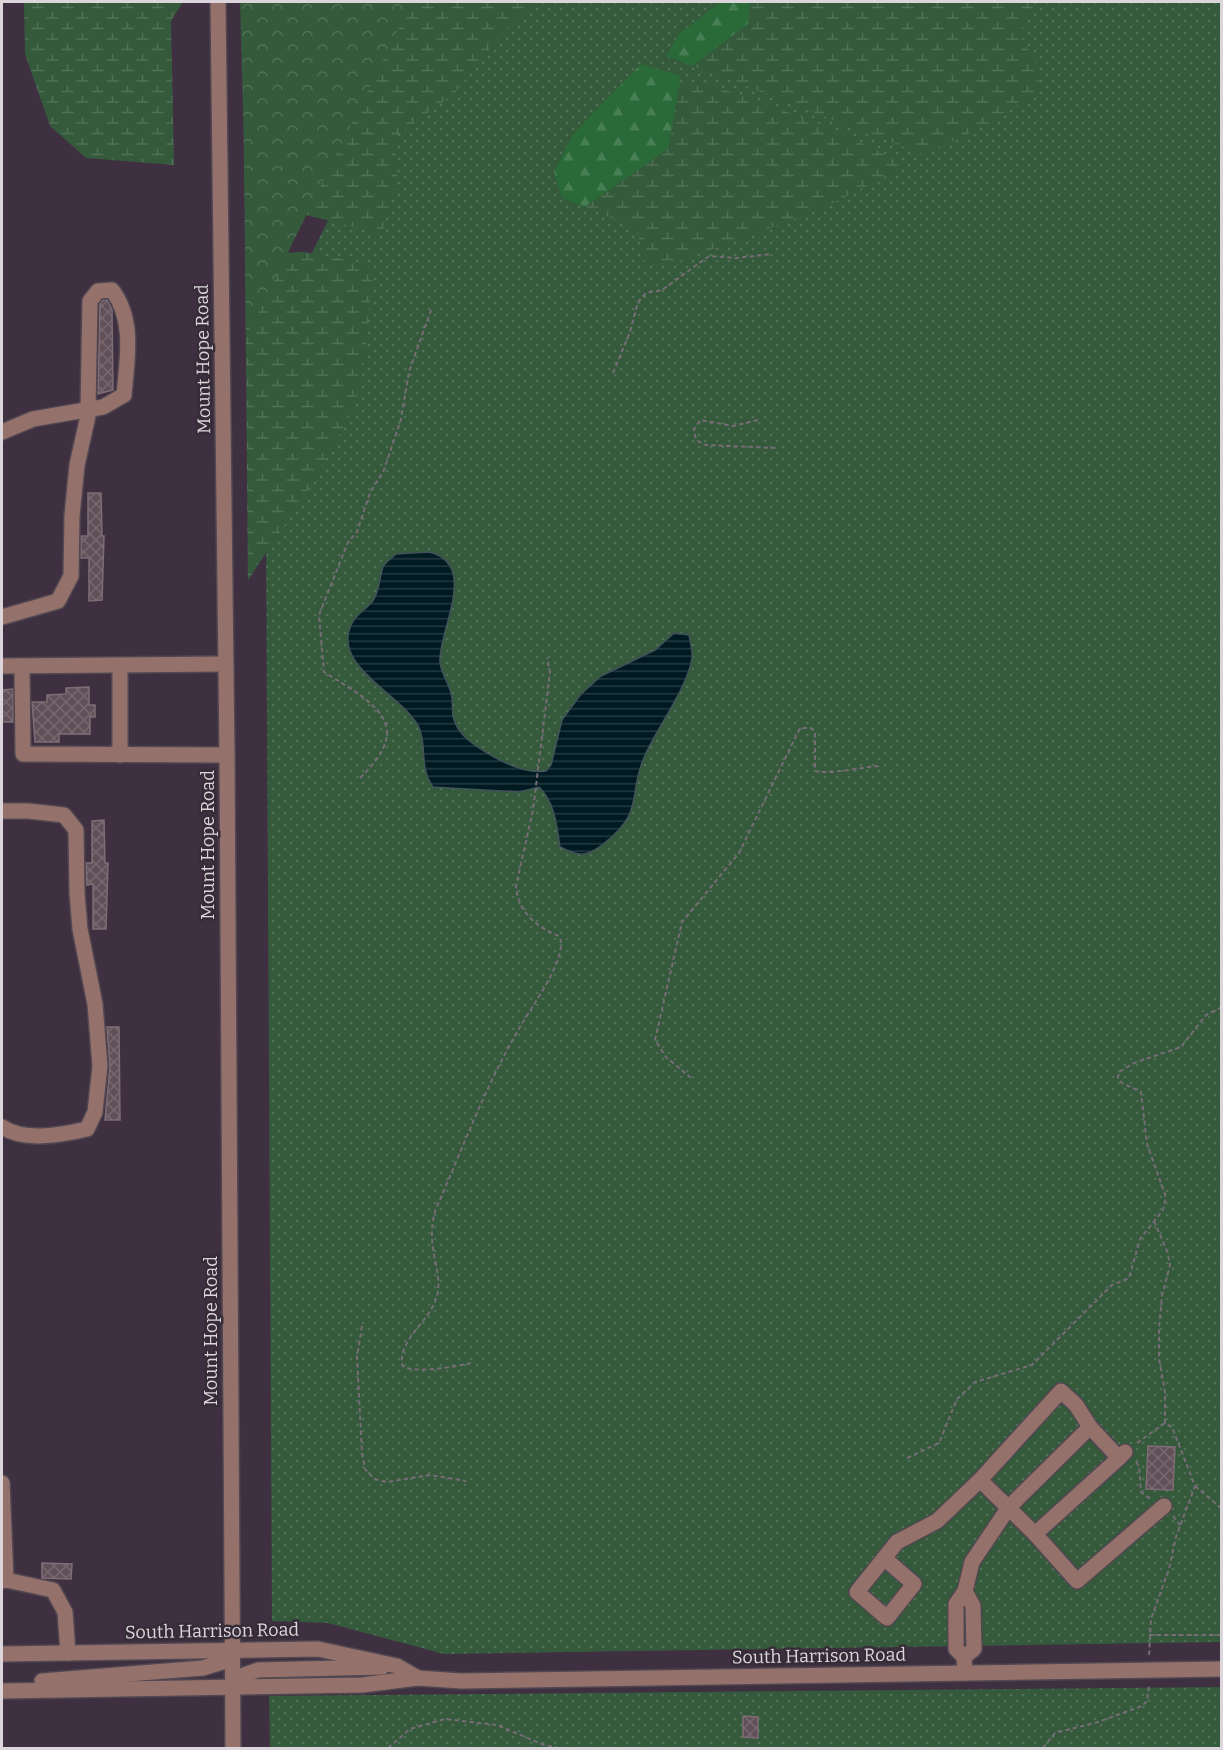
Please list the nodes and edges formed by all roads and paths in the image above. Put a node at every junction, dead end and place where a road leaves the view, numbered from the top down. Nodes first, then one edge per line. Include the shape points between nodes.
1 (218, 2) edge
2 (772, 254) dead end
3 (431, 310) dead end
4 (613, 373) dead end
5 (88, 410) junction
6 (758, 420) dead end
7 (2, 432) edge
8 (776, 448) dead end
9 (2, 617) edge
10 (547, 658) dead end
11 (226, 664) junction
12 (2, 666) edge
13 (22, 666) junction
14 (120, 666) junction
15 (120, 755) junction
16 (227, 755) junction
17 (879, 766) dead end
18 (360, 778) dead end
19 (2, 812) edge
20 (1221, 1007) edge
21 (690, 1078) dead end
22 (2, 1127) edge
23 (1154, 1221) junction
24 (362, 1326) dead end
25 (471, 1363) dead end
26 (1165, 1423) dead end
27 (1090, 1427) junction
28 (1122, 1455) junction
29 (907, 1458) dead end
30 (980, 1480) junction
31 (466, 1481) dead end
32 (2, 1483) edge
33 (1195, 1486) dead end
34 (1164, 1506) joint
35 (1009, 1507) junction
36 (1221, 1509) edge
37 (1035, 1534) junction
38 (884, 1558) dead end
39 (4, 1581) edge
40 (1149, 1635) dead end
41 (1221, 1635) edge
42 (68, 1653) junction
43 (2, 1654) edge
44 (232, 1654) junction
45 (396, 1666) junction
46 (1221, 1668) edge
47 (965, 1673) junction
48 (418, 1678) junction
49 (233, 1683) junction
50 (2, 1690) edge
51 (1149, 1692) dead end
52 (233, 1749) edge
53 (388, 1749) edge
54 (559, 1749) edge
55 (1043, 1749) edge

1 - 11 street, Mount Hope Road
2 - 4 path via 709,256 662,290 646,293 638,302
3 - 18 path via 409,372 401,418 384,470 370,493 357,532 348,542 319,615 324,672 367,699 384,717 388,735 385,745 375,764
5 - 5 street via 124,395 128,339 123,304 112,290 98,291 90,301
5 - 7 street via 33,418
5 - 9 street via 75,485 71,576 58,601
6 - 8 path via 733,426 700,420 694,430 696,440 705,445
10 - 25 path via 550,672 534,798 516,886 531,920 559,936 561,950 501,1061 435,1211 431,1236 438,1277 436,1301 404,1347 401,1358 402,1365 411,1370
11 - 14 street
11 - 16 street, Mount Hope Road
12 - 13 street
13 - 14 street
13 - 15 street via 23,754
14 - 15 street
15 - 16 street
16 - 44 street, Mount Hope Road
17 - 21 path via 829,773 815,771 815,733 812,728 800,728 739,853 682,922 655,1040 666,1057
19 - 22 street via 64,815 76,830 79,920 95,1004 100,1066 95,1112 87,1129 62,1135 13,1134
20 - 23 path via 1198,1023 1181,1047 1119,1072 1122,1083 1138,1089 1144,1102 1147,1144 1166,1197 1163,1210
23 - 26 path via 1170,1265 1159,1329
23 - 29 path via 1140,1239 1129,1278 1112,1285 1032,1365 975,1382 957,1399 939,1443
24 - 31 path via 357,1357 366,1469 374,1479 387,1482 430,1475
27 - 28 street
27 - 30 street via 1061,1391
27 - 35 street
28 - 34 path via 1139,1466 1144,1496
28 - 37 street
30 - 35 street
30 - 38 street via 937,1521 897,1542
32 - 39 street
33 - 36 path
34 - 37 street via 1077,1581
35 - 37 street
35 - 47 street via 972,1562 965,1592 973,1606 974,1649 964,1657
39 - 42 street via 53,1590 65,1612
40 - 41 path
42 - 43 street, South Harrison Road
42 - 44 street, South Harrison Road
44 - 45 street, South Harrison Road via 318,1649
44 - 49 street, Mount Hope Road
44 - 50 street via 203,1668 14,1684
45 - 48 street, South Harrison Road
45 - 49 street via 258,1670
46 - 47 street, South Harrison Road
47 - 48 street, South Harrison Road via 461,1681
48 - 49 street, South Harrison Road via 362,1686
49 - 50 street, South Harrison Road
49 - 52 street, Mount Hope Road
51 - 55 path via 1143,1706 1055,1733
53 - 54 path via 410,1729 445,1719 497,1725

